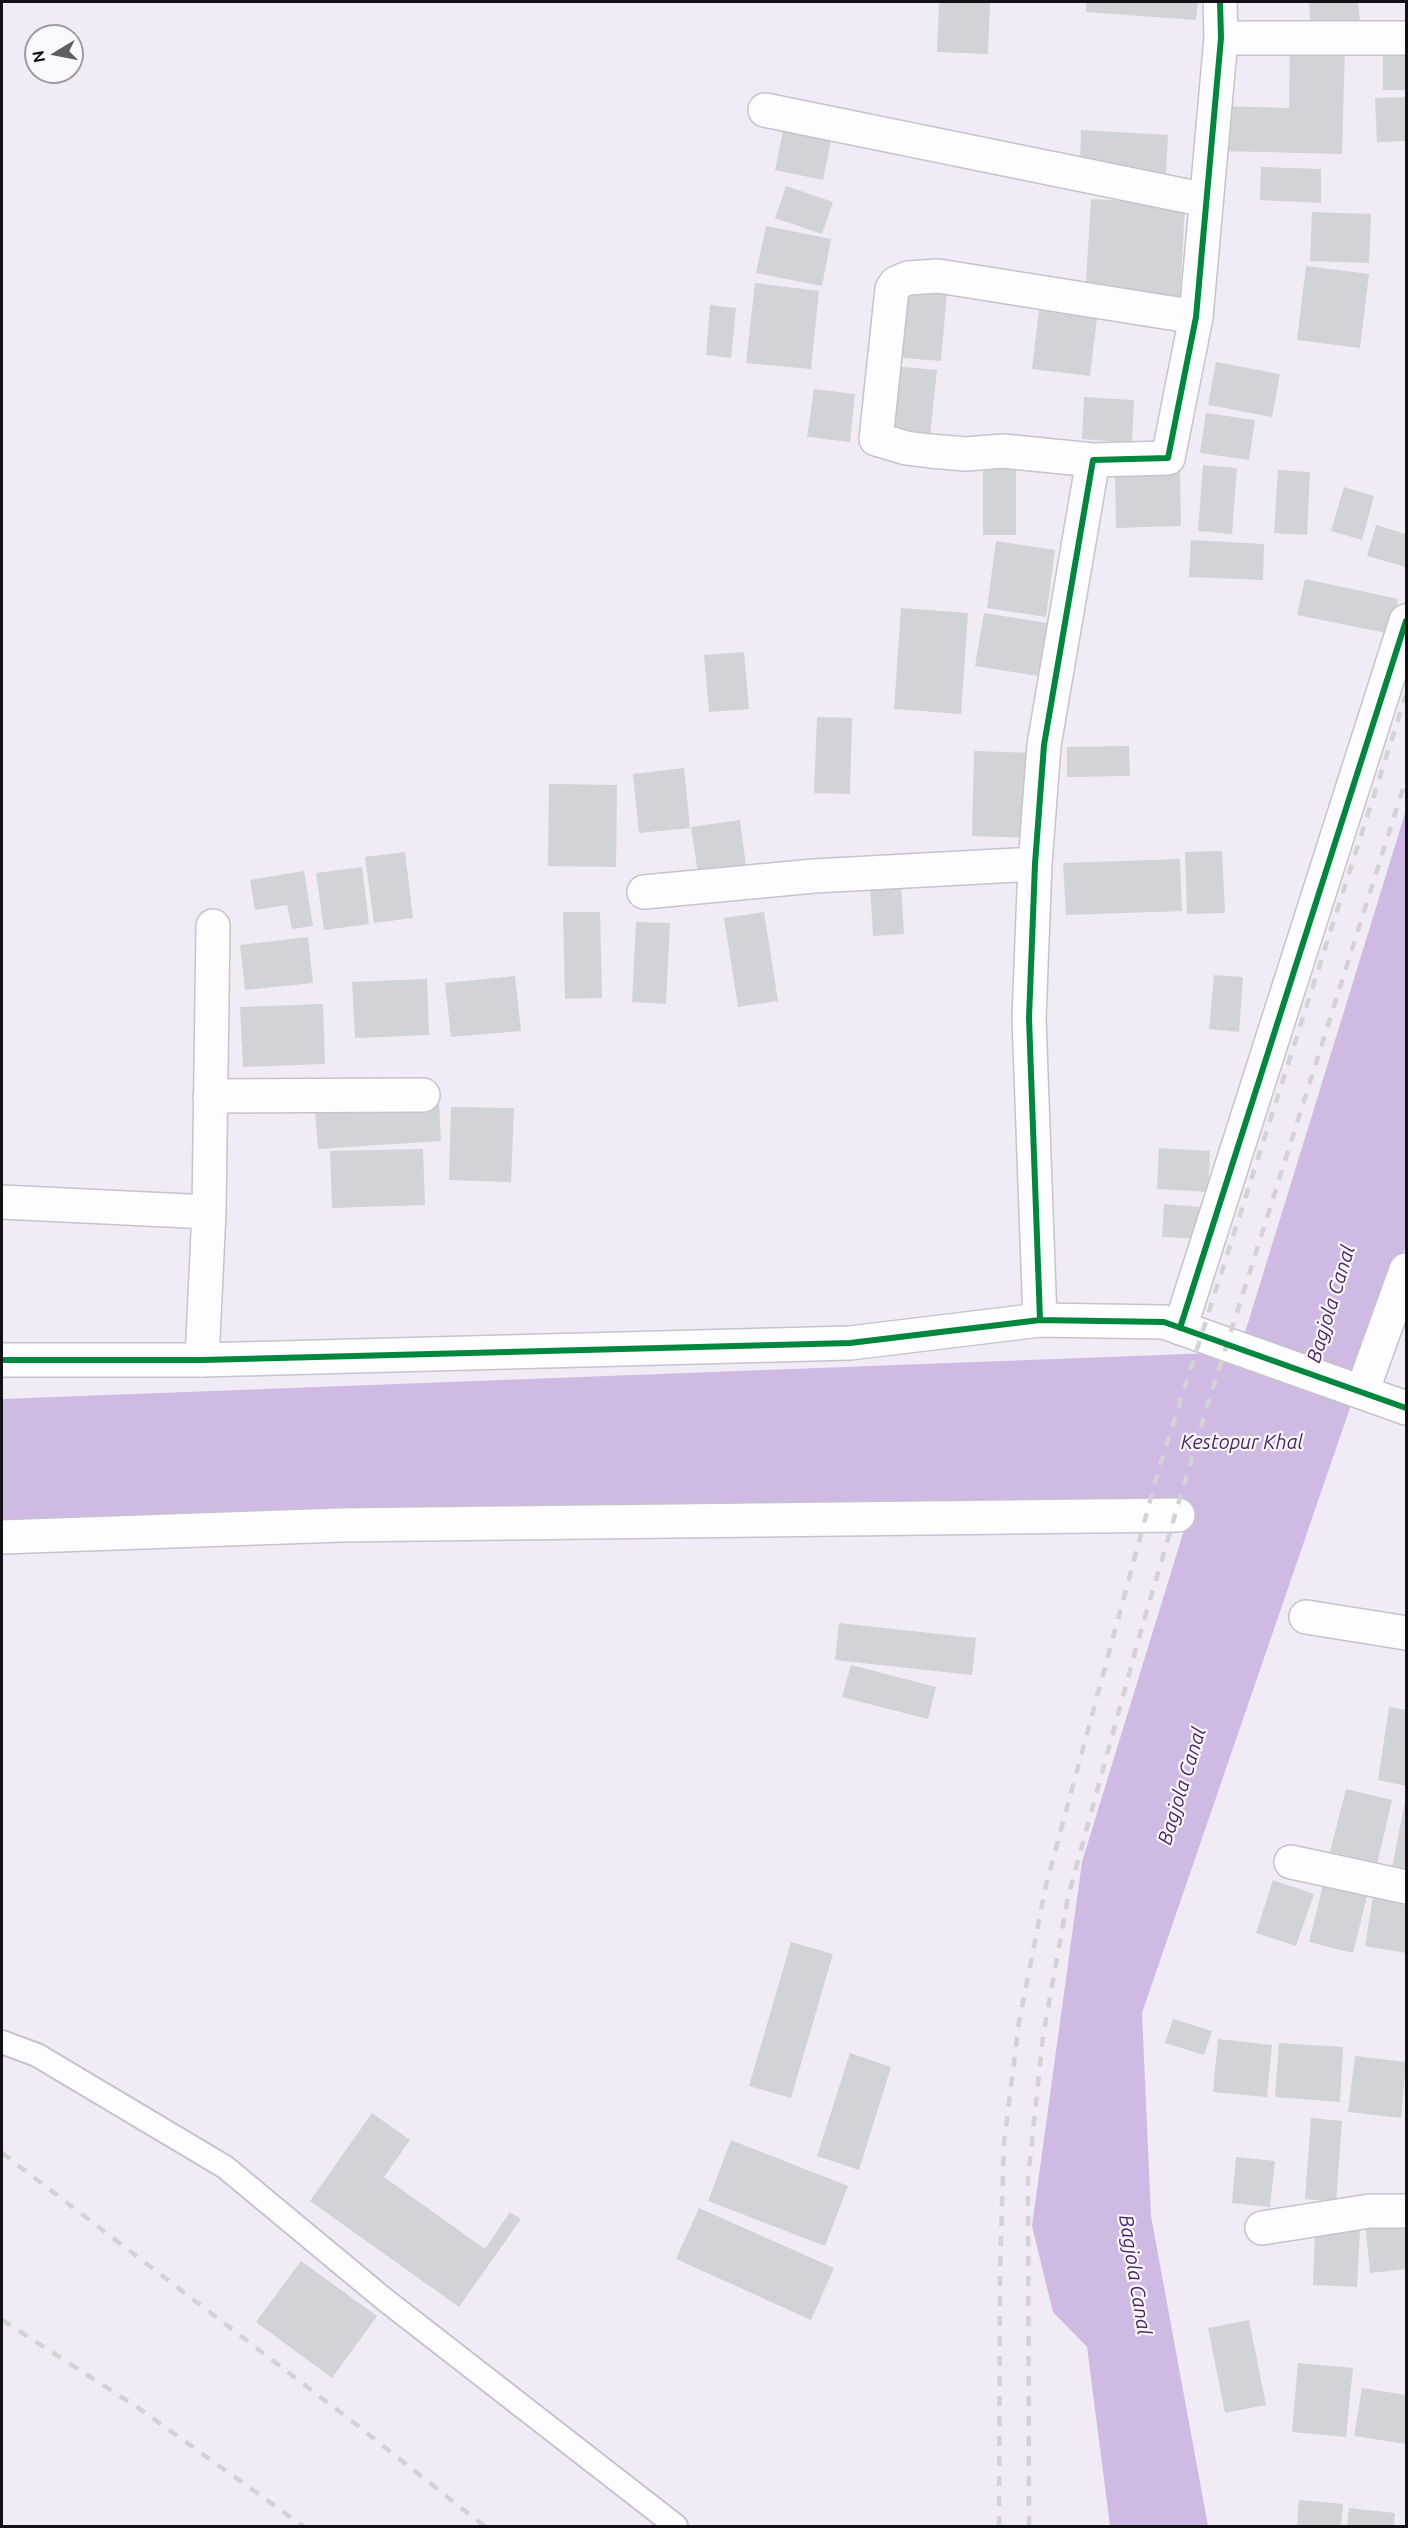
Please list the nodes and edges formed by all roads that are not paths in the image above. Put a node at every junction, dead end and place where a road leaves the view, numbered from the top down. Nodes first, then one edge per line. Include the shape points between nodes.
1 (1221, 2) edge
2 (1221, 38) junction
3 (1407, 38) edge
4 (765, 110) dead end
5 (1206, 200) junction
6 (1196, 317) junction
7 (1093, 460) junction
8 (1407, 621) edge
9 (1035, 864) junction
10 (644, 892) dead end
11 (213, 926) dead end
12 (423, 1095) dead end
13 (210, 1096) junction
14 (2, 1202) edge
15 (209, 1212) junction
16 (1407, 1270) edge
17 (1040, 1320) junction
18 (1187, 1330) junction
19 (2, 1360) edge
20 (202, 1360) junction
21 (1362, 1392) junction
22 (1407, 1408) edge
23 (1178, 1515) dead end
24 (2, 1537) edge
25 (1306, 1617) dead end
26 (1407, 1633) edge
27 (1291, 1862) dead end
28 (1407, 1887) edge
29 (2, 2042) edge
30 (1407, 2211) edge
31 (1262, 2229) dead end
32 (676, 2526) edge

1 - 2 street
2 - 3 street
2 - 5 street
4 - 5 street
5 - 6 street
6 - 7 street via 1168,458
6 - 7 street via 938,276 896,283 892,289 876,439 930,451 1003,451
7 - 9 street via 1044,745
8 - 18 street
9 - 10 street via 814,876
9 - 17 street via 1029,1018
11 - 13 street
12 - 13 street
13 - 15 street
14 - 15 street
15 - 20 street
16 - 21 street
17 - 18 street via 1164,1322
17 - 20 street via 850,1342
18 - 21 street
19 - 20 street
21 - 22 street
23 - 24 street via 340,1525
25 - 26 street
27 - 28 street
29 - 32 lane via 37,2055 225,2168 384,2299
30 - 31 street via 1370,2211

